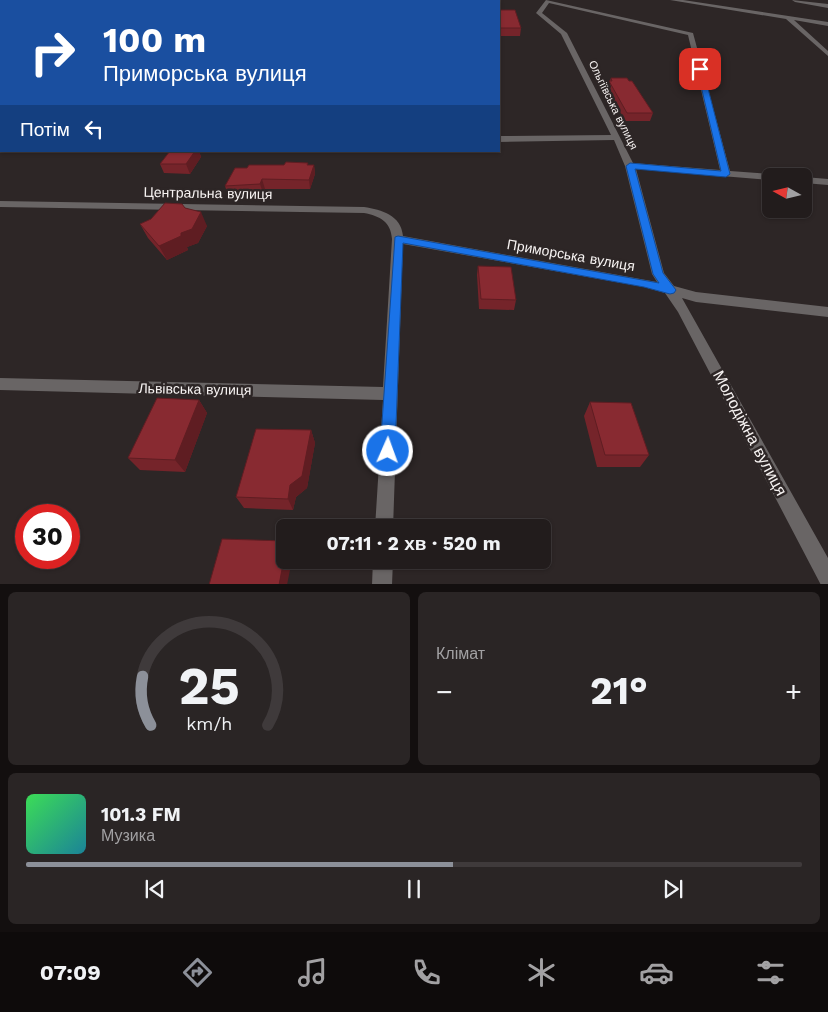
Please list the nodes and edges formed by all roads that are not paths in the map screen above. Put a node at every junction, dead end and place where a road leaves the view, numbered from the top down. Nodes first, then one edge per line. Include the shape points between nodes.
1 (673, 0) edge
2 (796, 0) edge
3 (548, 1) edge
4 (828, 6) edge
5 (787, 17) junction
6 (828, 24) edge
7 (828, 54) edge
8 (616, 137) junction
9 (500, 139) edge
10 (630, 166) junction
11 (726, 174) junction
12 (762, 177) edge
13 (812, 181) edge
14 (828, 182) edge
15 (0, 204) edge
16 (398, 239) junction
17 (670, 290) junction
18 (828, 312) edge
19 (0, 384) edge
20 (390, 394) junction
21 (384, 519) edge
22 (383, 569) edge
23 (828, 578) edge
24 (382, 584) edge

1 - 5 street
2 - 4 street
3 - 8 street, Ольгіївська вулиця via 539,13 564,33
3 - 11 street via 691,34
5 - 6 street
5 - 7 street
8 - 9 street
8 - 10 street, Ольгіївська вулиця
10 - 11 street
10 - 17 street, Ольгіївська вулиця via 658,274
11 - 12 street
13 - 14 street
15 - 16 street, Центральна вулиця via 364,210 387,216 398,230
16 - 17 street, Приморська вулиця
16 - 20 street
17 - 18 street, Приморська вулиця
17 - 23 street, Молодіжна вулиця via 684,309
19 - 20 street, Львівська вулиця
20 - 21 street
22 - 24 street

